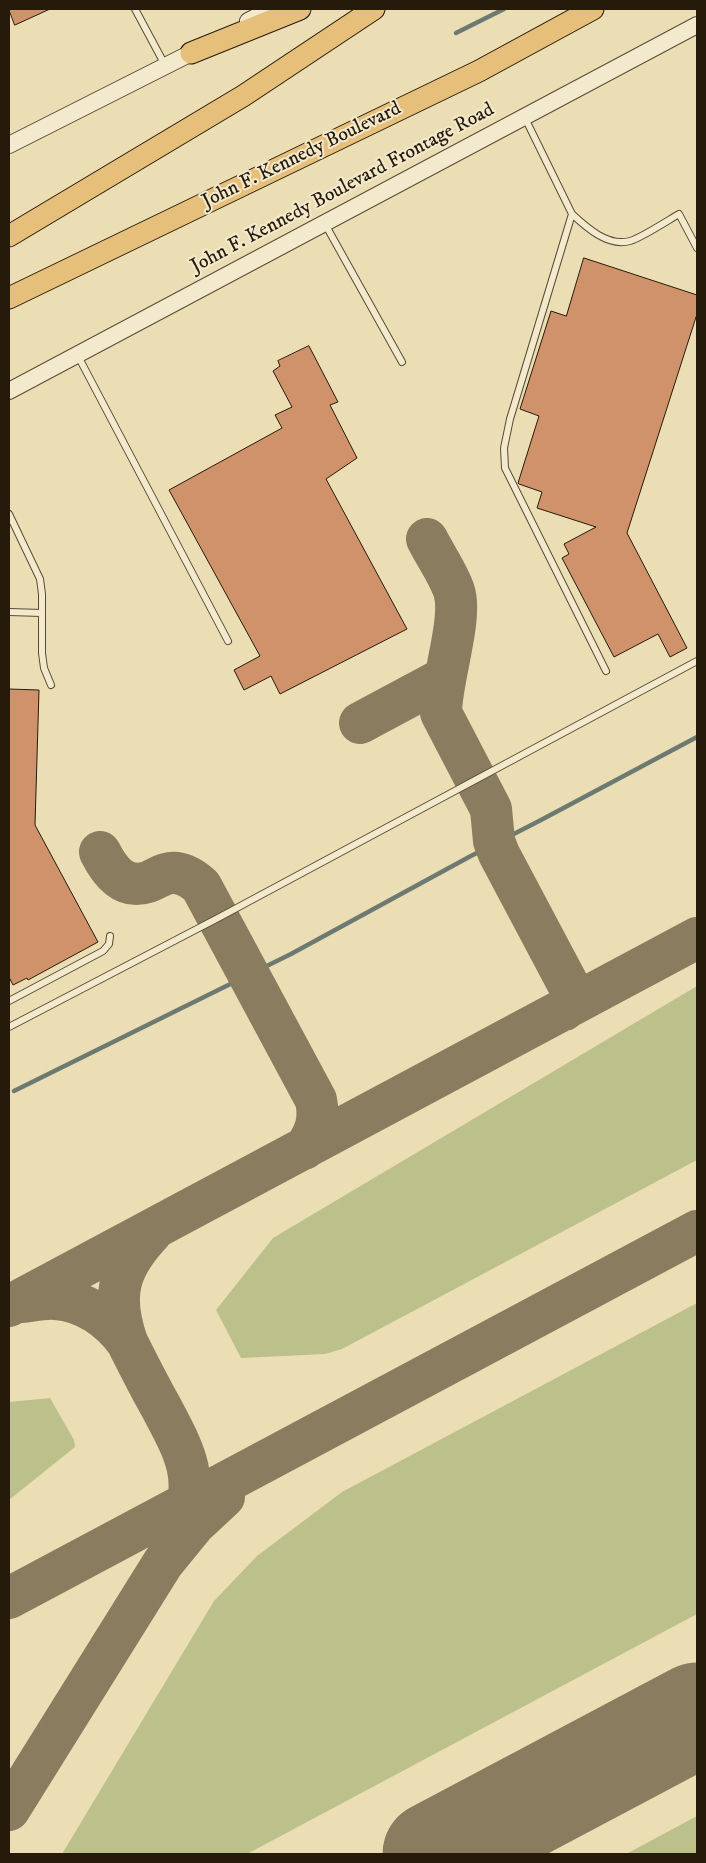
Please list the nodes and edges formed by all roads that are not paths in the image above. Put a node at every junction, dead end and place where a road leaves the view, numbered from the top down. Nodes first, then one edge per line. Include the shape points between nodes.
1 (135, 9) edge
2 (271, 9) edge
3 (300, 9) edge
4 (374, 9) edge
5 (593, 9) edge
6 (697, 25) edge
7 (191, 53) junction
8 (166, 66) junction
9 (524, 117) junction
10 (9, 145) edge
11 (572, 214) junction
12 (325, 223) junction
13 (9, 236) edge
14 (697, 248) edge
15 (9, 298) edge
16 (78, 354) junction
17 (402, 362) dead end
18 (9, 391) edge
19 (9, 514) edge
20 (9, 526) edge
21 (16, 529) junction
22 (9, 612) edge
23 (42, 613) junction
24 (228, 641) dead end
25 (697, 661) edge
26 (606, 671) dead end
27 (51, 685) dead end
28 (110, 936) dead end
29 (9, 1001) edge
30 (9, 1026) edge

1 - 8 lane
2 - 7 street
3 - 7 highway
4 - 13 highway via 243,96
5 - 15 highway, John F. Kennedy Boulevard via 479,70
6 - 9 street, John F. Kennedy Boulevard Frontage Road
7 - 8 street
8 - 10 street
9 - 11 lane
9 - 12 street, John F. Kennedy Boulevard Frontage Road
11 - 14 lane via 591,231 612,241 630,241 679,214
11 - 26 lane via 510,419 504,448 505,468
12 - 16 street, John F. Kennedy Boulevard Frontage Road
12 - 17 lane
16 - 18 street, John F. Kennedy Boulevard Frontage Road
16 - 24 lane
19 - 21 lane
20 - 21 lane
21 - 23 lane via 40,579
22 - 23 lane
23 - 27 lane via 42,653
25 - 30 lane
28 - 29 lane via 103,951

